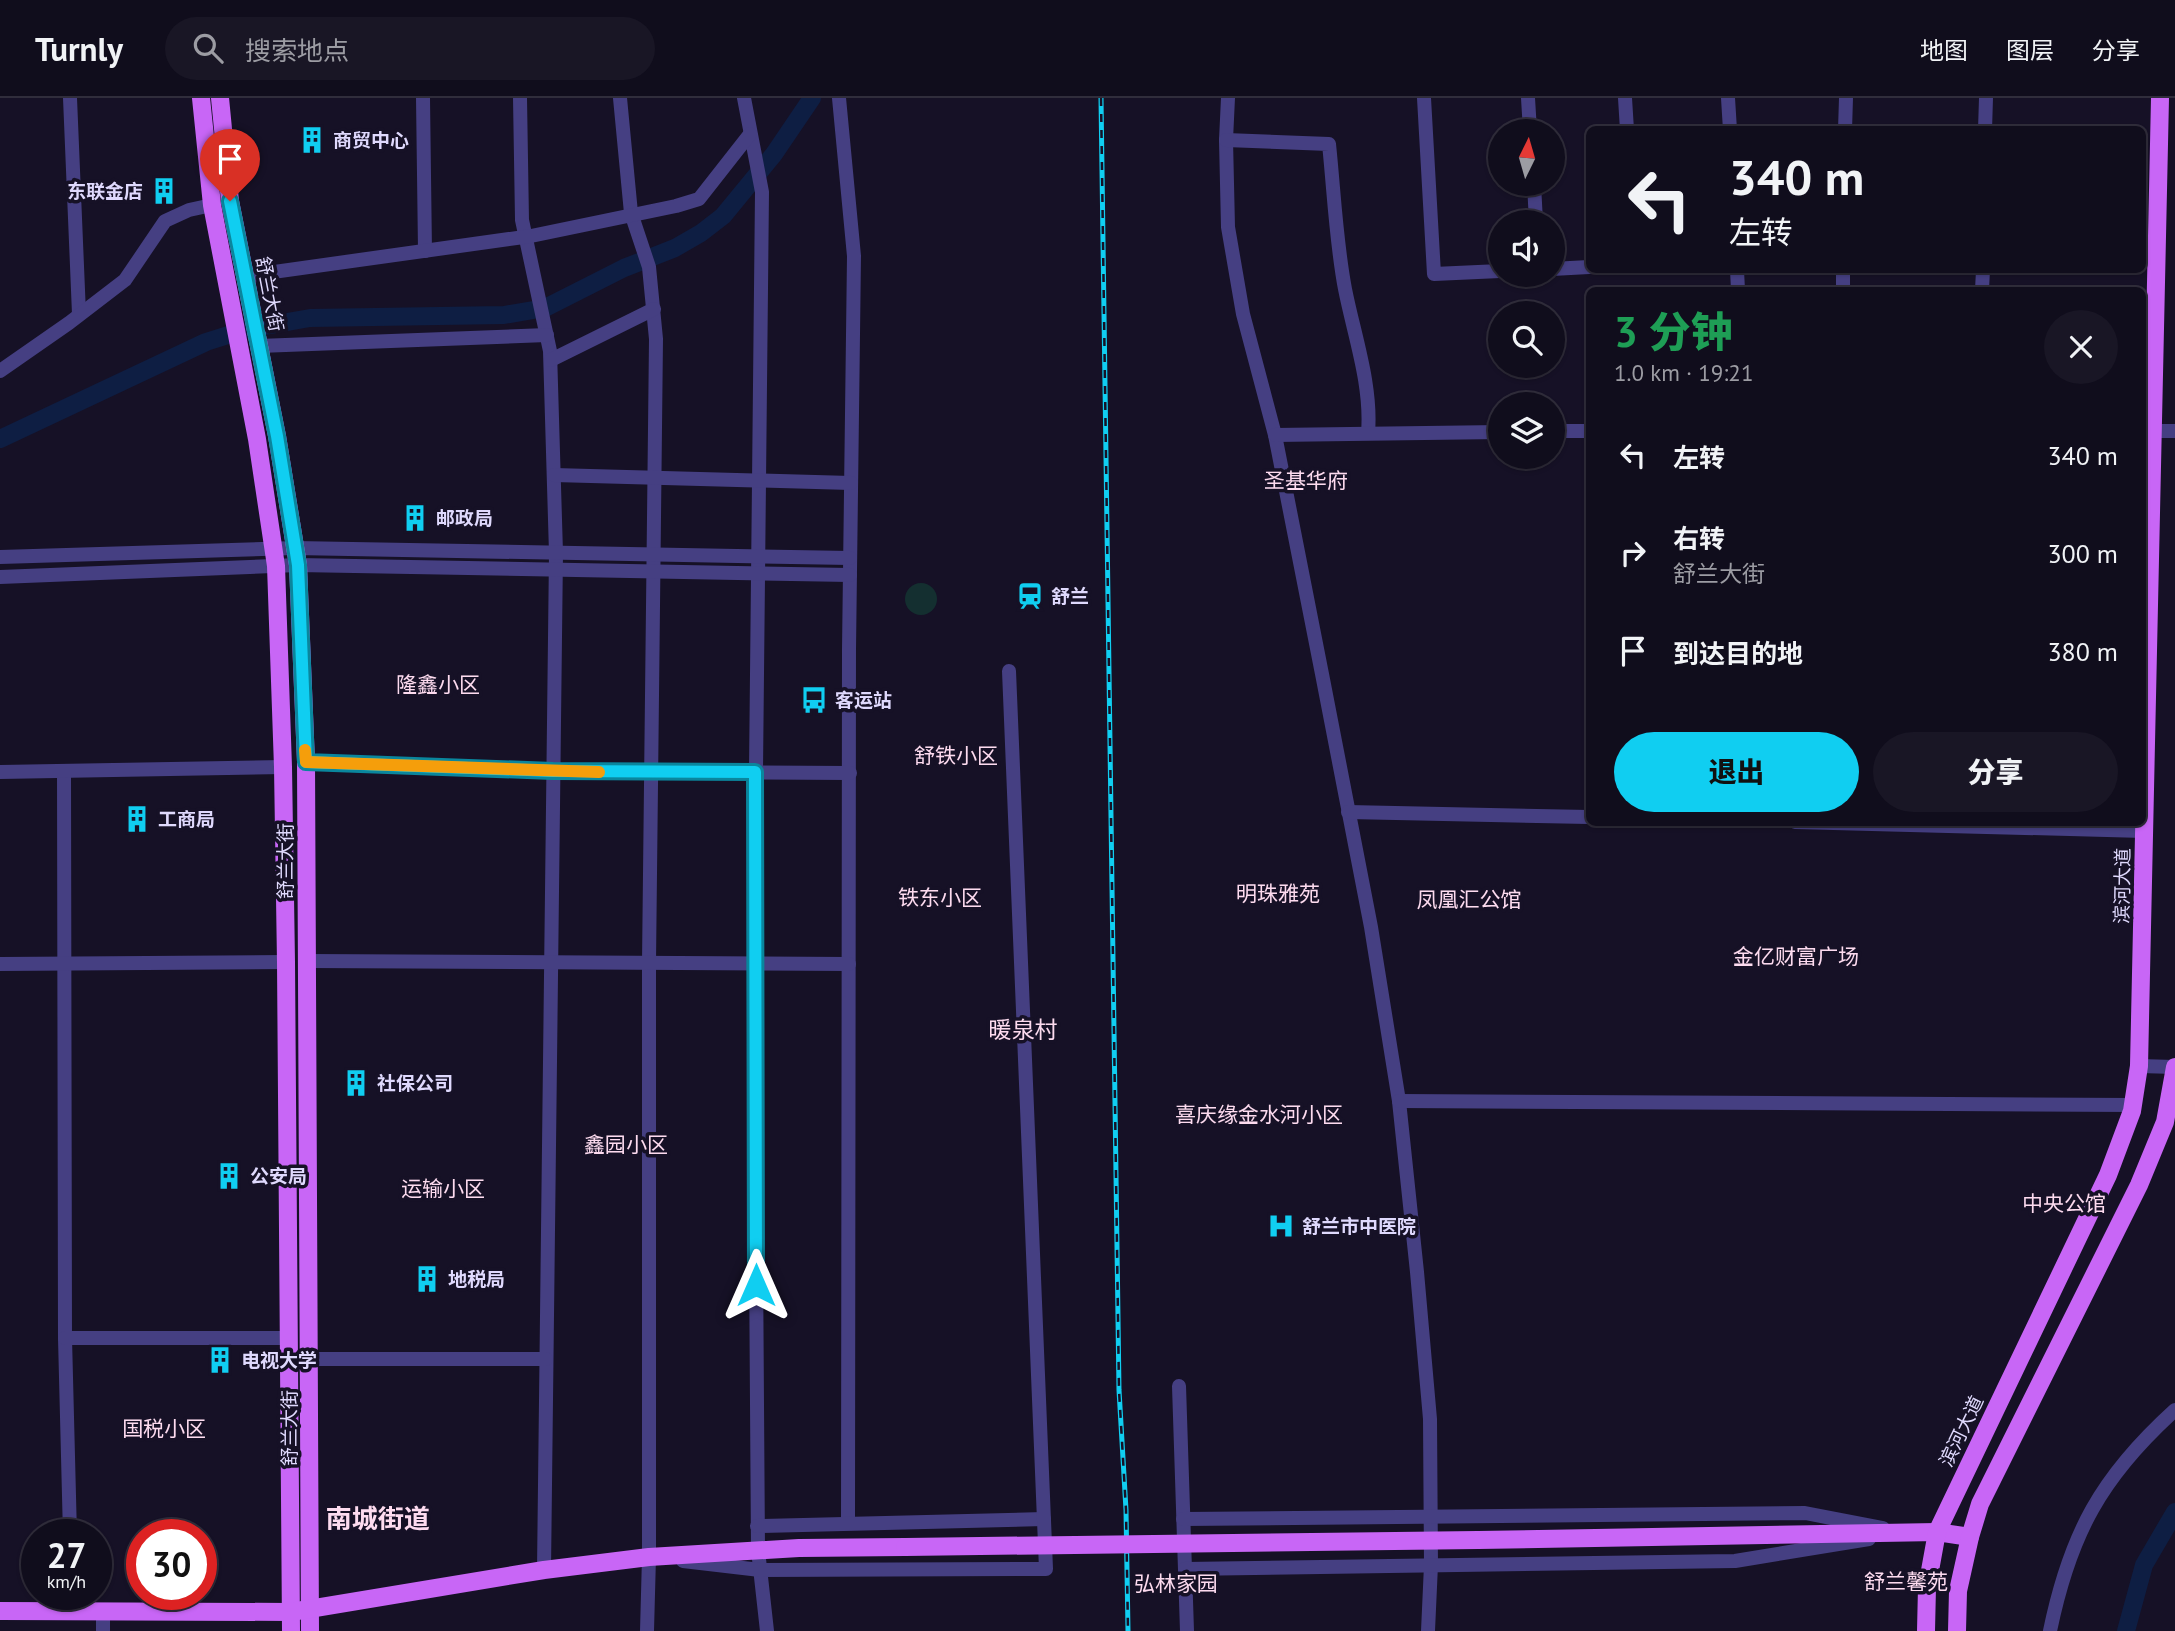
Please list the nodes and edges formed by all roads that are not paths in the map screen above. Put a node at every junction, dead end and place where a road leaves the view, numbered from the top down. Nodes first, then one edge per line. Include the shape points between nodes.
1 (70, 98) edge
2 (201, 98) edge
3 (220, 98) edge
4 (423, 98) edge
5 (520, 98) edge
6 (620, 98) edge
7 (744, 98) edge
8 (839, 98) edge
9 (1228, 98) edge
10 (1424, 98) edge
11 (1528, 98) edge
12 (1625, 98) edge
13 (1728, 98) edge
14 (1846, 98) edge
15 (1986, 98) edge
16 (2161, 98) edge
17 (1529, 119) edge
18 (1627, 126) edge
19 (1730, 126) edge
20 (1845, 126) edge
21 (1985, 126) edge
22 (751, 135) junction
23 (1226, 140) junction
24 (212, 205) junction
25 (631, 214) junction
26 (526, 237) junction
27 (425, 251) junction
28 (1586, 267) edge
29 (1565, 268) edge
30 (1488, 272) edge
31 (246, 283) junction
32 (654, 309) junction
33 (79, 313) junction
34 (546, 333) junction
35 (259, 346) junction
36 (551, 360) junction
37 (0, 371) edge
38 (1565, 431) edge
39 (1586, 431) edge
40 (2148, 431) edge
41 (2175, 431) edge
42 (1488, 432) edge
43 (1368, 433) junction
44 (1275, 435) junction
45 (554, 475) junction
46 (655, 477) junction
47 (758, 480) junction
48 (851, 483) junction
49 (556, 553) junction
50 (654, 554) junction
51 (757, 556) junction
52 (0, 557) edge
53 (297, 557) junction
54 (275, 558) junction
55 (850, 558) junction
56 (556, 570) junction
57 (654, 572) junction
58 (757, 573) junction
59 (850, 575) junction
60 (0, 577) edge
61 (2146, 631) edge
62 (1009, 671) dead end
63 (306, 762) junction
64 (283, 767) junction
65 (64, 771) junction
66 (553, 771) junction
67 (0, 772) edge
68 (652, 772) junction
69 (755, 772) junction
70 (850, 773) junction
71 (1348, 811) junction
72 (1586, 817) edge
73 (1950, 826) edge
74 (2144, 826) edge
75 (2144, 831) junction
76 (286, 961) junction
77 (307, 961) junction
78 (551, 962) junction
79 (649, 963) junction
80 (754, 963) junction
81 (0, 964) edge
82 (65, 964) junction
83 (849, 964) junction
84 (2139, 1066) junction
85 (2175, 1067) edge
86 (1399, 1101) junction
87 (2133, 1105) junction
88 (65, 1338) junction
89 (289, 1338) junction
90 (310, 1359) junction
91 (546, 1359) junction
92 (1179, 1386) dead end
93 (2175, 1410) edge
94 (1431, 1515) junction
95 (1184, 1518) junction
96 (70, 1519) edge
97 (1044, 1519) junction
98 (848, 1523) junction
99 (757, 1526) junction
100 (1937, 1532) junction
101 (1908, 1533) junction
102 (1970, 1537) junction
103 (758, 1550) junction
104 (649, 1557) junction
105 (1431, 1565) junction
106 (1185, 1569) junction
107 (544, 1570) junction
108 (760, 1570) junction
109 (21, 1609) edge
110 (96, 1610) edge
111 (0, 1611) edge
112 (310, 1611) junction
113 (103, 1612) junction
114 (291, 1612) junction
115 (103, 1631) edge
116 (291, 1631) edge
117 (310, 1631) edge
118 (647, 1631) edge
119 (767, 1631) edge
120 (1187, 1631) edge
121 (1428, 1631) edge
122 (1926, 1631) edge
123 (1957, 1631) edge
124 (2050, 1631) edge

1 - 33 street
2 - 24 main road, 舒兰大街
3 - 31 main road, 舒兰大街 via 230,201
4 - 27 street
5 - 26 street
6 - 25 street
7 - 22 street
8 - 48 street via 854,256
9 - 23 street
10 - 30 street via 1434,274
11 - 17 street
12 - 18 street
13 - 19 street
14 - 20 street
15 - 21 street
16 - 40 main road, 滨河大道
22 - 25 street via 699,199
22 - 47 street via 762,192
23 - 43 street via 1329,144 1344,286 1362,365
23 - 44 street via 1228,228
24 - 33 street via 164,221 125,279
24 - 54 main road, 舒兰大街
25 - 26 street
25 - 32 street via 649,267
26 - 27 street
26 - 34 street
27 - 31 street
28 - 29 street
31 - 35 main road, 舒兰大街
32 - 36 street
32 - 46 street
33 - 37 street
34 - 35 street
34 - 36 street
35 - 53 main road, 舒兰大街
36 - 45 street
38 - 39 street
40 - 41 street
40 - 61 main road, 滨河大道
42 - 43 street
43 - 44 street
44 - 71 street
45 - 46 street
45 - 49 street
46 - 47 street
46 - 50 street
47 - 48 street
47 - 51 street
48 - 55 street
49 - 50 street
49 - 53 street
49 - 56 street
50 - 51 street
50 - 57 street
51 - 55 street
51 - 58 street
52 - 54 street
53 - 54 street
53 - 56 street
53 - 63 main road, 舒兰大街
54 - 60 street
54 - 64 main road, 舒兰大街
55 - 59 street
56 - 57 street
56 - 66 street
57 - 58 street
57 - 68 street
58 - 59 street
58 - 69 street
59 - 70 street
62 - 97 street
63 - 66 street
63 - 77 main road, 舒兰大街
64 - 65 street
64 - 76 main road, 舒兰大街
65 - 67 street
65 - 82 street
66 - 68 street
66 - 78 street
68 - 69 street
68 - 79 street
69 - 70 street
69 - 80 street
70 - 83 street
71 - 72 street
71 - 86 street
73 - 75 street
74 - 75 main road, 滨河大道
75 - 84 main road, 滨河大道
76 - 82 street
76 - 89 main road, 舒兰大街
77 - 78 street
77 - 90 main road, 舒兰大街
78 - 79 street
78 - 91 street
79 - 80 street
79 - 104 street
80 - 83 street
80 - 99 street
81 - 82 street
82 - 88 street
83 - 98 street
84 - 85 street
84 - 87 main road, 滨河大道
85 - 102 main road via 2165,1122 2139,1185 1980,1504
86 - 87 street
86 - 94 street via 1430,1419
87 - 100 main road, 滨河大道 via 2108,1175
88 - 89 street
88 - 96 street
89 - 114 main road, 舒兰大街
90 - 91 street
90 - 112 main road, 舒兰大街
91 - 107 street
92 - 95 street
93 - 124 street via 2123,1461 2090,1510 2058,1590
94 - 95 street
94 - 101 street via 1805,1513
94 - 105 street
95 - 106 street
97 - 98 street
97 - 108 street via 1046,1569
98 - 99 street
99 - 103 street
100 - 101 main road
100 - 102 main road
100 - 122 main road, 滨河大道 via 1927,1587
101 - 103 main road, bridge
101 - 105 street via 1735,1561
102 - 123 main road via 1958,1591
103 - 104 main road
103 - 108 street
104 - 107 main road
104 - 108 street
104 - 118 street
105 - 106 street
105 - 121 street
106 - 120 street
107 - 112 main road
108 - 119 street
109 - 111 main road
110 - 113 main road
112 - 114 main road
112 - 117 main road, 舒兰大街
113 - 114 main road
113 - 115 street
114 - 116 main road, 舒兰大街

